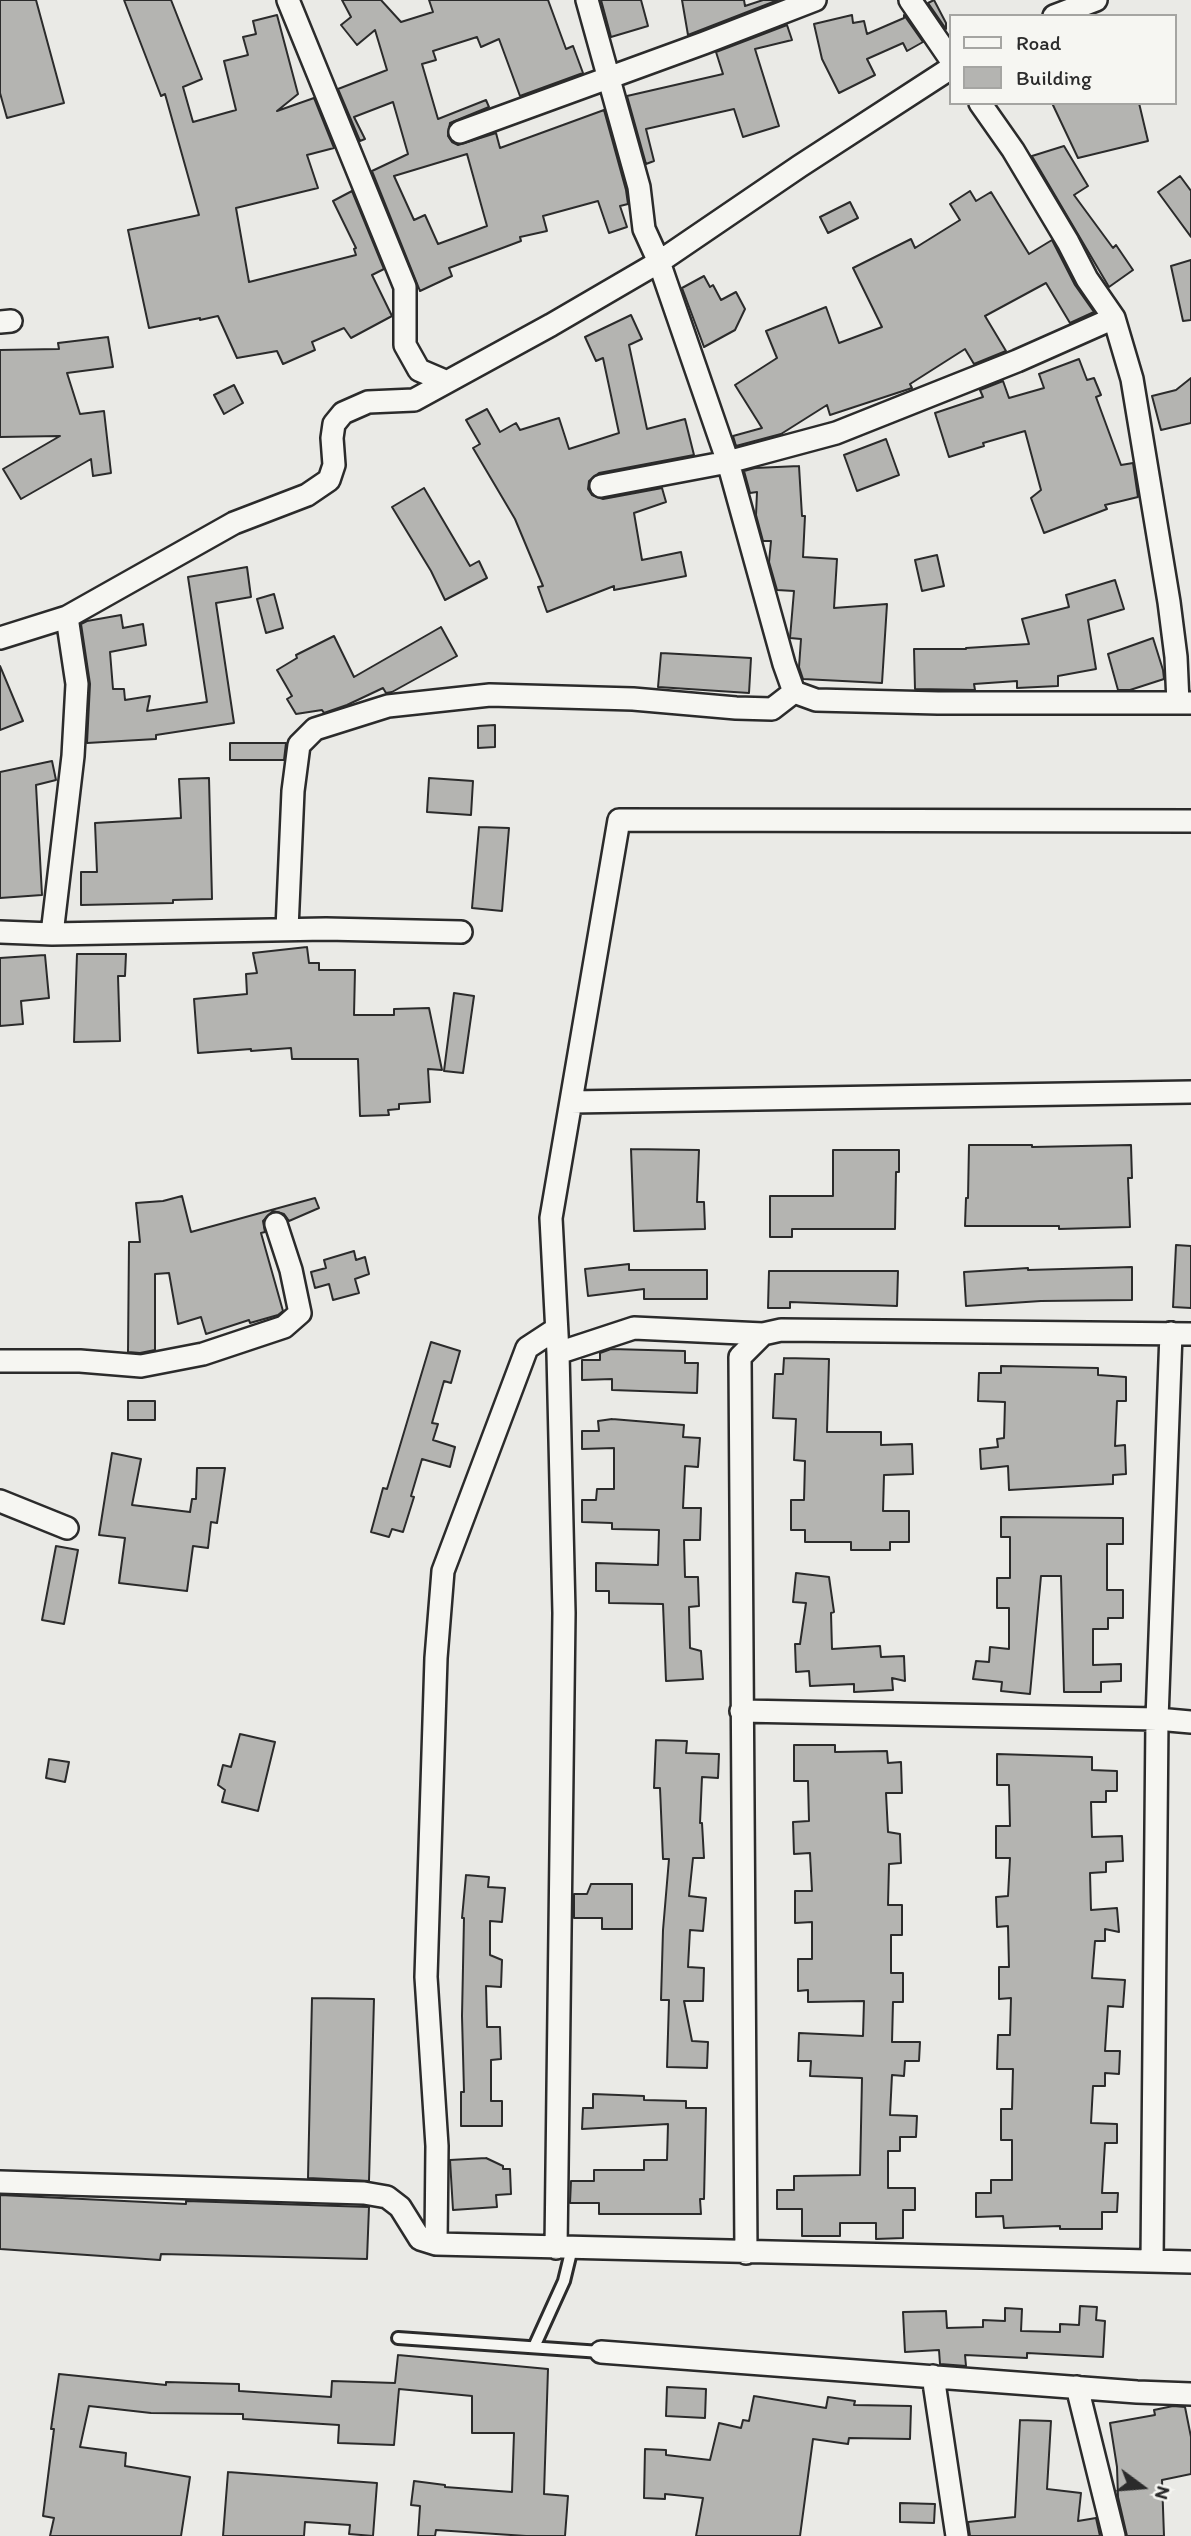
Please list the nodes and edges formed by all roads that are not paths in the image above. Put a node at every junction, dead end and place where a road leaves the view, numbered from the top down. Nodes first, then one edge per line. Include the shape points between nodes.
1 (288, 0) edge
2 (587, 0) edge
3 (815, 0) edge
4 (910, 0) edge
5 (1095, 0) edge
6 (1059, 14) edge
7 (950, 59) edge
8 (950, 69) edge
9 (608, 77) junction
10 (981, 105) edge
11 (460, 132) dead end
12 (659, 262) junction
13 (1114, 317) junction
14 (447, 382) junction
15 (728, 463) junction
16 (601, 486) dead end
17 (68, 617) junction
18 (0, 638) edge
19 (794, 692) junction
20 (1184, 703) edge
21 (1191, 821) edge
22 (286, 929) junction
23 (0, 932) edge
24 (461, 932) dead end
25 (52, 933) junction
26 (1191, 1092) edge
27 (571, 1102) junction
28 (276, 1224) dead end
29 (556, 1329) junction
30 (763, 1334) junction
31 (1181, 1334) edge
32 (558, 1353) junction
33 (0, 1361) edge
34 (0, 1501) edge
35 (67, 1528) dead end
36 (741, 1712) junction
37 (1157, 1719) junction
38 (1191, 1722) edge
39 (0, 2182) edge
40 (436, 2244) junction
41 (564, 2248) junction
42 (746, 2253) junction
43 (1152, 2261) junction
44 (1191, 2262) edge
45 (398, 2338) dead end
46 (534, 2347) junction
47 (601, 2352) joint
48 (933, 2376) junction
49 (1077, 2387) junction
50 (1191, 2394) edge
51 (957, 2536) edge
52 (1114, 2536) edge

1 - 14 street via 404,287 405,345 419,370
2 - 9 street
3 - 9 street
4 - 7 street
5 - 6 street
8 - 12 street
9 - 11 street
9 - 12 street via 639,187 644,229
10 - 13 street
12 - 14 street
12 - 15 street
13 - 15 street via 836,433
13 - 20 street via 1135,393
14 - 17 street via 414,400 369,402 343,413 334,424 334,465 329,480 307,495 233,523
15 - 16 street
15 - 19 street
17 - 18 street
17 - 25 street via 77,684
19 - 20 street via 816,701
19 - 22 street via 772,709 490,695 388,706 315,729 299,745
21 - 27 street via 619,820
22 - 24 street
22 - 25 street
23 - 25 street
26 - 27 street
27 - 29 street via 551,1218
28 - 33 street via 300,1314 284,1328 203,1354 141,1366
29 - 32 street
29 - 40 street via 527,1348 443,1571 426,1977 437,2146
30 - 31 street via 780,1330
30 - 32 street via 634,1328
30 - 36 street via 740,1357
31 - 37 street
32 - 41 street via 564,1613
34 - 35 street
36 - 37 street
36 - 42 street
37 - 38 street
37 - 43 street
39 - 40 street via 364,2193 387,2197 400,2207 420,2239
40 - 41 street
41 - 42 street
41 - 46 lane via 564,2281
42 - 43 street
43 - 44 street
45 - 46 lane
46 - 47 lane
47 - 48 street
48 - 49 street
48 - 51 street
49 - 50 street
49 - 52 street

